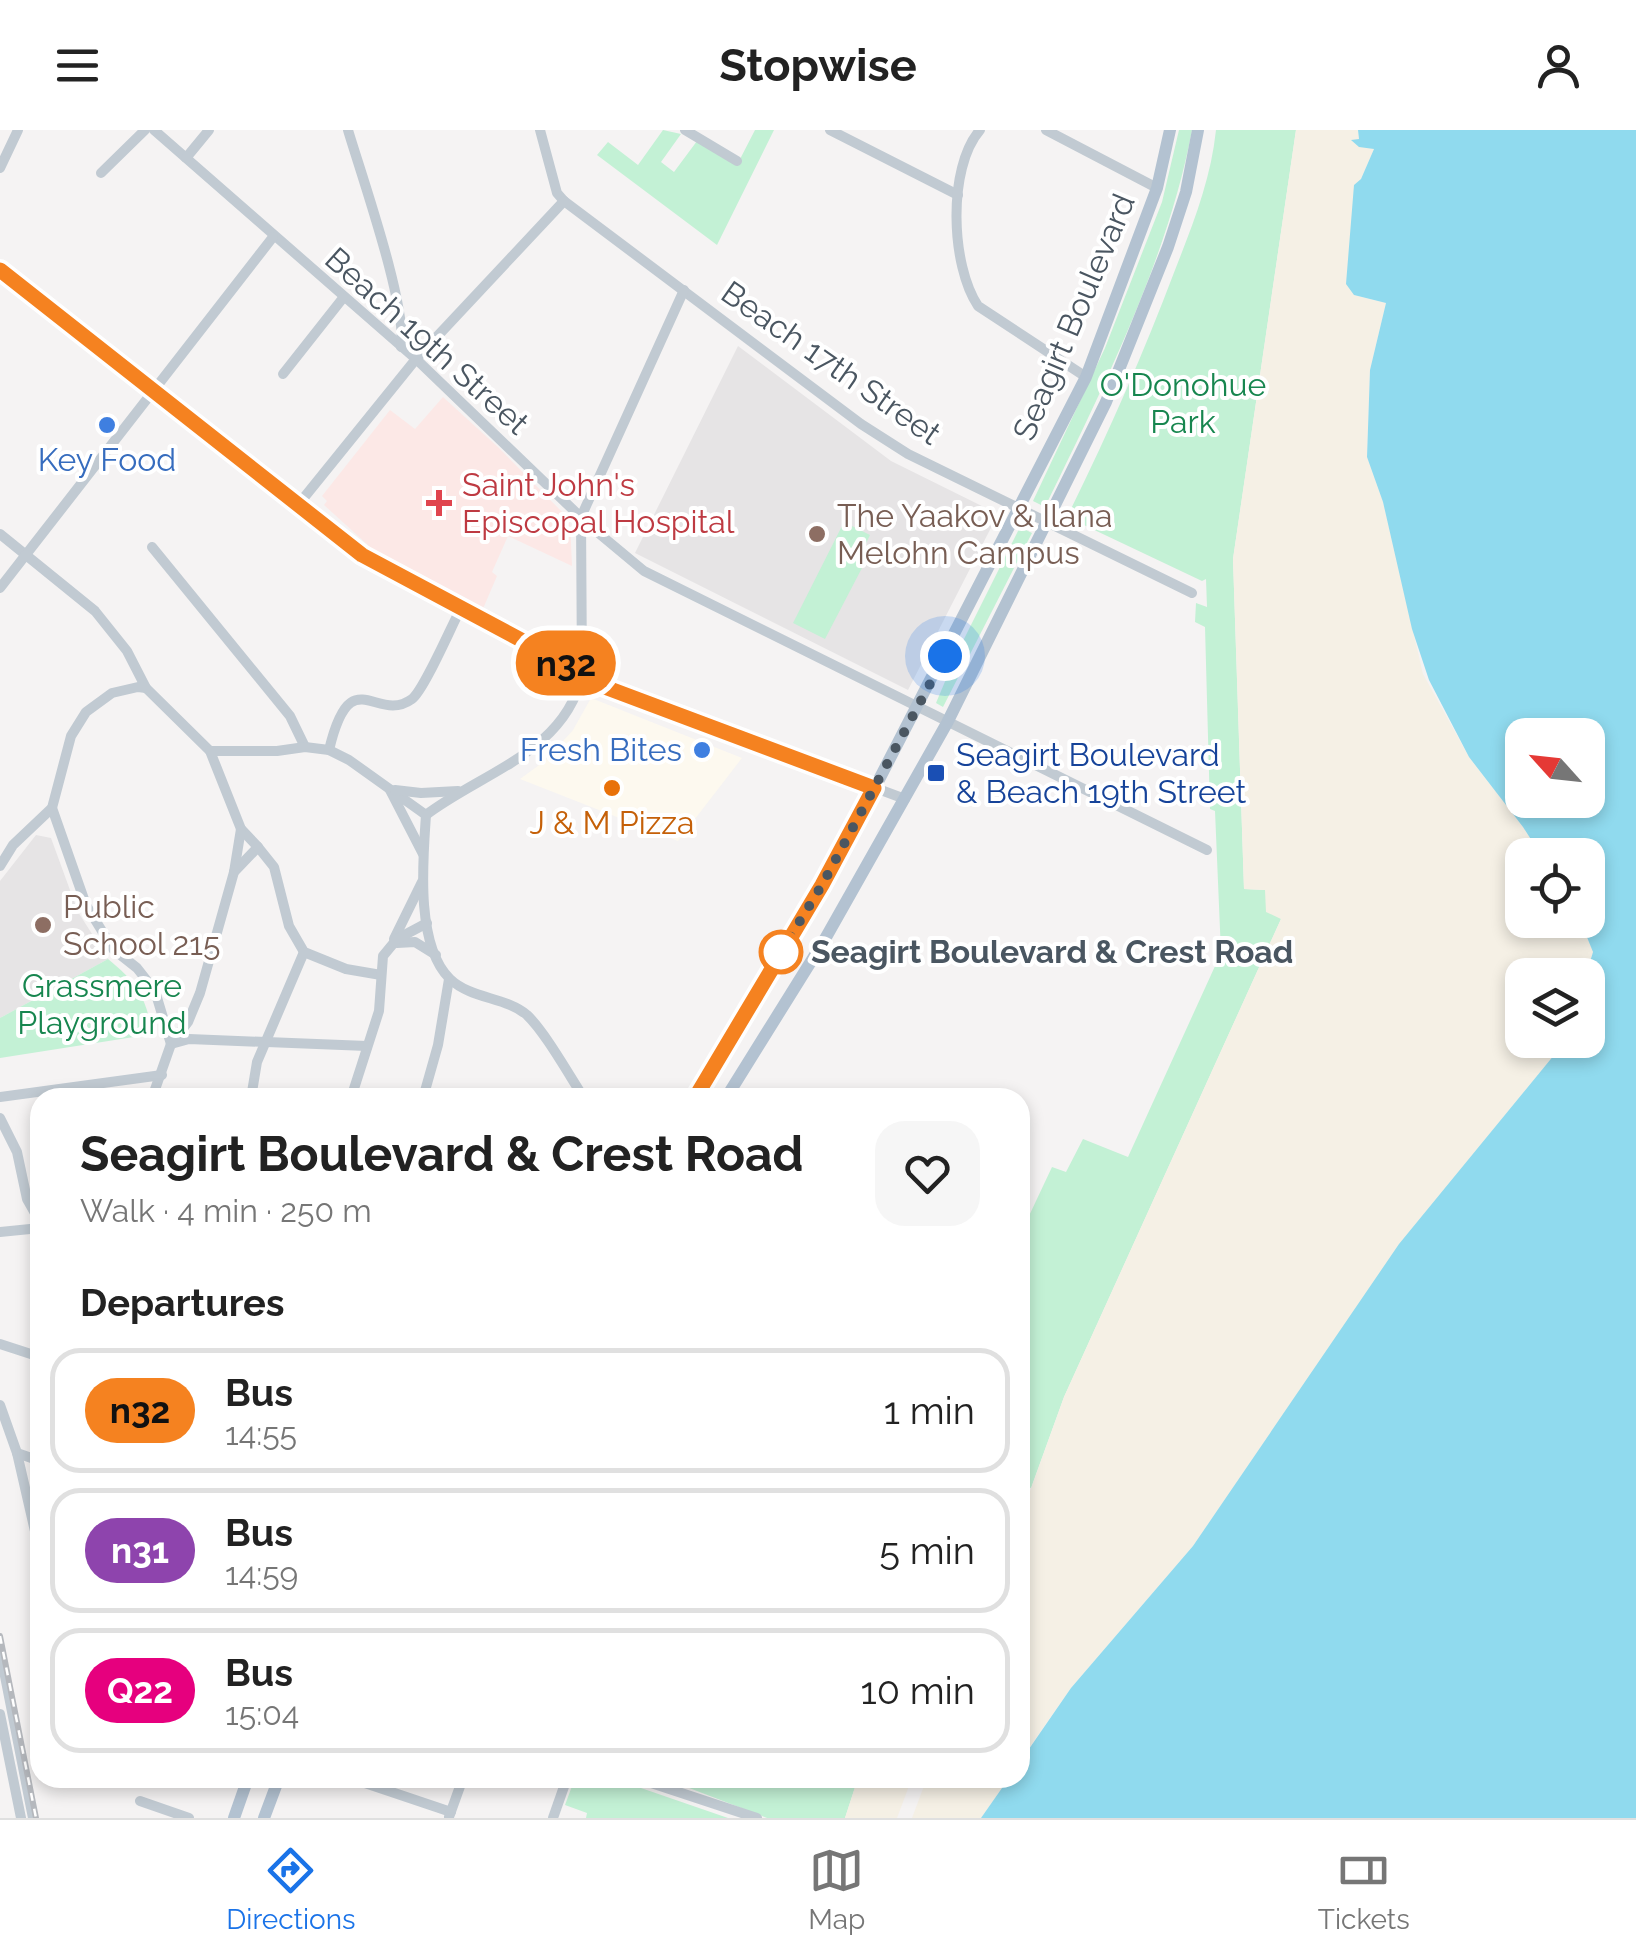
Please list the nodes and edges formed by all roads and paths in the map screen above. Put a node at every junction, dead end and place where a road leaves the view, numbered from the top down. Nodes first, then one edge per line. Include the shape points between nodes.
1 (18, 130) edge
2 (145, 130) edge
3 (154, 130) edge
4 (210, 130) edge
5 (348, 130) edge
6 (540, 130) edge
7 (685, 130) edge
8 (830, 130) edge
9 (980, 130) edge
10 (1046, 130) edge
11 (1170, 130) edge
12 (1198, 130) edge
13 (186, 158) junction
14 (737, 160) dead end
15 (0, 168) edge
16 (101, 173) dead end
17 (1157, 188) junction
18 (958, 195) junction
19 (564, 202) junction
20 (273, 236) junction
21 (0, 270) edge
22 (684, 290) junction
23 (344, 298) junction
24 (401, 346) junction
25 (416, 359) junction
26 (284, 374) dead end
27 (1086, 378) junction
28 (155, 390) junction
29 (298, 505) junction
30 (1020, 510) junction
31 (581, 517) junction
32 (1045, 522) junction
33 (0, 534) edge
34 (152, 547) dead end
35 (26, 555) junction
36 (0, 588) edge
37 (1192, 593) dead end
38 (460, 610) junction
39 (582, 675) junction
40 (146, 688) junction
41 (918, 707) junction
42 (947, 723) junction
43 (305, 747) junction
44 (328, 750) junction
45 (210, 751) junction
46 (389, 788) junction
47 (874, 788) junction
48 (464, 790) junction
49 (905, 799) junction
50 (52, 808) junction
51 (426, 814) junction
52 (240, 829) junction
53 (258, 847) junction
54 (1207, 850) dead end
55 (424, 855) junction
56 (0, 866) edge
57 (234, 872) junction
58 (423, 879) junction
59 (426, 923) junction
60 (392, 944) junction
61 (304, 952) junction
62 (436, 955) junction
63 (381, 975) junction
64 (449, 978) junction
65 (266, 1042) junction
66 (171, 1044) junction
67 (367, 1046) junction
68 (162, 1075) junction
69 (66, 1088) edge
70 (156, 1088) edge
71 (252, 1088) edge
72 (354, 1088) edge
73 (425, 1088) edge
74 (577, 1088) edge
75 (700, 1088) edge
76 (732, 1088) edge
77 (30, 1093) edge
78 (0, 1097) edge
79 (0, 1118) edge
80 (30, 1205) edge
81 (30, 1227) edge
82 (0, 1232) edge
83 (0, 1344) edge
84 (30, 1353) edge
85 (0, 1405) edge
86 (18, 1453) junction
87 (30, 1457) edge
88 (30, 1508) edge
89 (0, 1651) edge
90 (0, 1714) edge
91 (5, 1764) edge
92 (244, 1788) edge
93 (275, 1788) edge
94 (377, 1788) edge
95 (459, 1788) edge
96 (564, 1788) edge
97 (666, 1788) edge
98 (140, 1801) dead end
99 (450, 1815) edge
100 (21, 1818) edge
101 (34, 1818) edge
102 (189, 1818) edge
103 (234, 1818) edge
104 (264, 1818) edge
105 (553, 1818) edge
106 (756, 1818) edge

1 - 15 street
2 - 16 street
3 - 13 street, Beach 19th Street
4 - 13 street
5 - 24 street
6 - 19 street
7 - 14 street
8 - 18 street
9 - 18 street via 963,159
10 - 17 street
11 - 17 main road, Seagirt Boulevard
12 - 32 main road, Seagirt Boulevard via 1186,192 1124,360
13 - 20 street, Beach 19th Street
17 - 27 main road, Seagirt Boulevard
18 - 27 street via 963,276 978,306
19 - 22 street, Beach 17th Street
19 - 25 street
20 - 23 street, Beach 19th Street
20 - 28 street
21 - 28 street
22 - 30 street, Beach 17th Street via 861,424
22 - 31 street
23 - 24 street, Beach 19th Street
23 - 26 street
24 - 25 street, Beach 19th Street
25 - 29 street
25 - 31 street, Beach 19th Street
27 - 30 main road, Seagirt Boulevard
28 - 29 street
28 - 35 street
29 - 38 street via 362,555
30 - 32 street, Beach 17th Street
30 - 41 main road, Seagirt Boulevard
31 - 39 street
31 - 41 street, Beach 19th Street via 644,571
32 - 37 street, Beach 17th Street
32 - 42 main road, Seagirt Boulevard
33 - 35 street
34 - 43 street via 290,716
35 - 36 street
35 - 40 street via 95,611
38 - 39 street
38 - 44 street via 416,696 396,704 349,704
39 - 47 street
39 - 48 street via 546,736 522,758
40 - 45 street
40 - 50 street via 112,693 86,712 71,736
41 - 42 street, Beach 19th Street
41 - 47 main road, Seagirt Boulevard
42 - 49 main road, Seagirt Boulevard
42 - 54 street, Beach 19th Street
43 - 44 street
43 - 45 street
44 - 46 street
45 - 52 street
46 - 48 street
46 - 51 street
46 - 55 street
47 - 49 street
47 - 75 main road, Seagirt Boulevard
48 - 51 street
49 - 76 main road, Seagirt Boulevard
50 - 56 street
50 - 66 street via 86,905 112,948 155,991
51 - 55 street
52 - 53 street
52 - 57 street
53 - 57 street
53 - 61 street via 274,867
55 - 58 street
57 - 66 street via 200,994
58 - 59 street
58 - 60 street
59 - 60 street
59 - 62 street
60 - 62 street via 410,941
60 - 63 street
61 - 63 street
61 - 65 street
62 - 64 street
63 - 67 street via 379,1011
64 - 73 street
64 - 74 street via 528,1016
65 - 66 street
65 - 67 street
65 - 71 street
66 - 68 street
67 - 72 street
68 - 69 street
68 - 70 street
77 - 78 street
79 - 80 street
81 - 82 street
83 - 84 street
85 - 86 street
86 - 87 street
86 - 88 street
89 - 101 street
90 - 91 street
91 - 100 street
92 - 103 main road
93 - 104 main road
94 - 99 street
95 - 99 street
96 - 105 street
97 - 106 street
98 - 102 street

